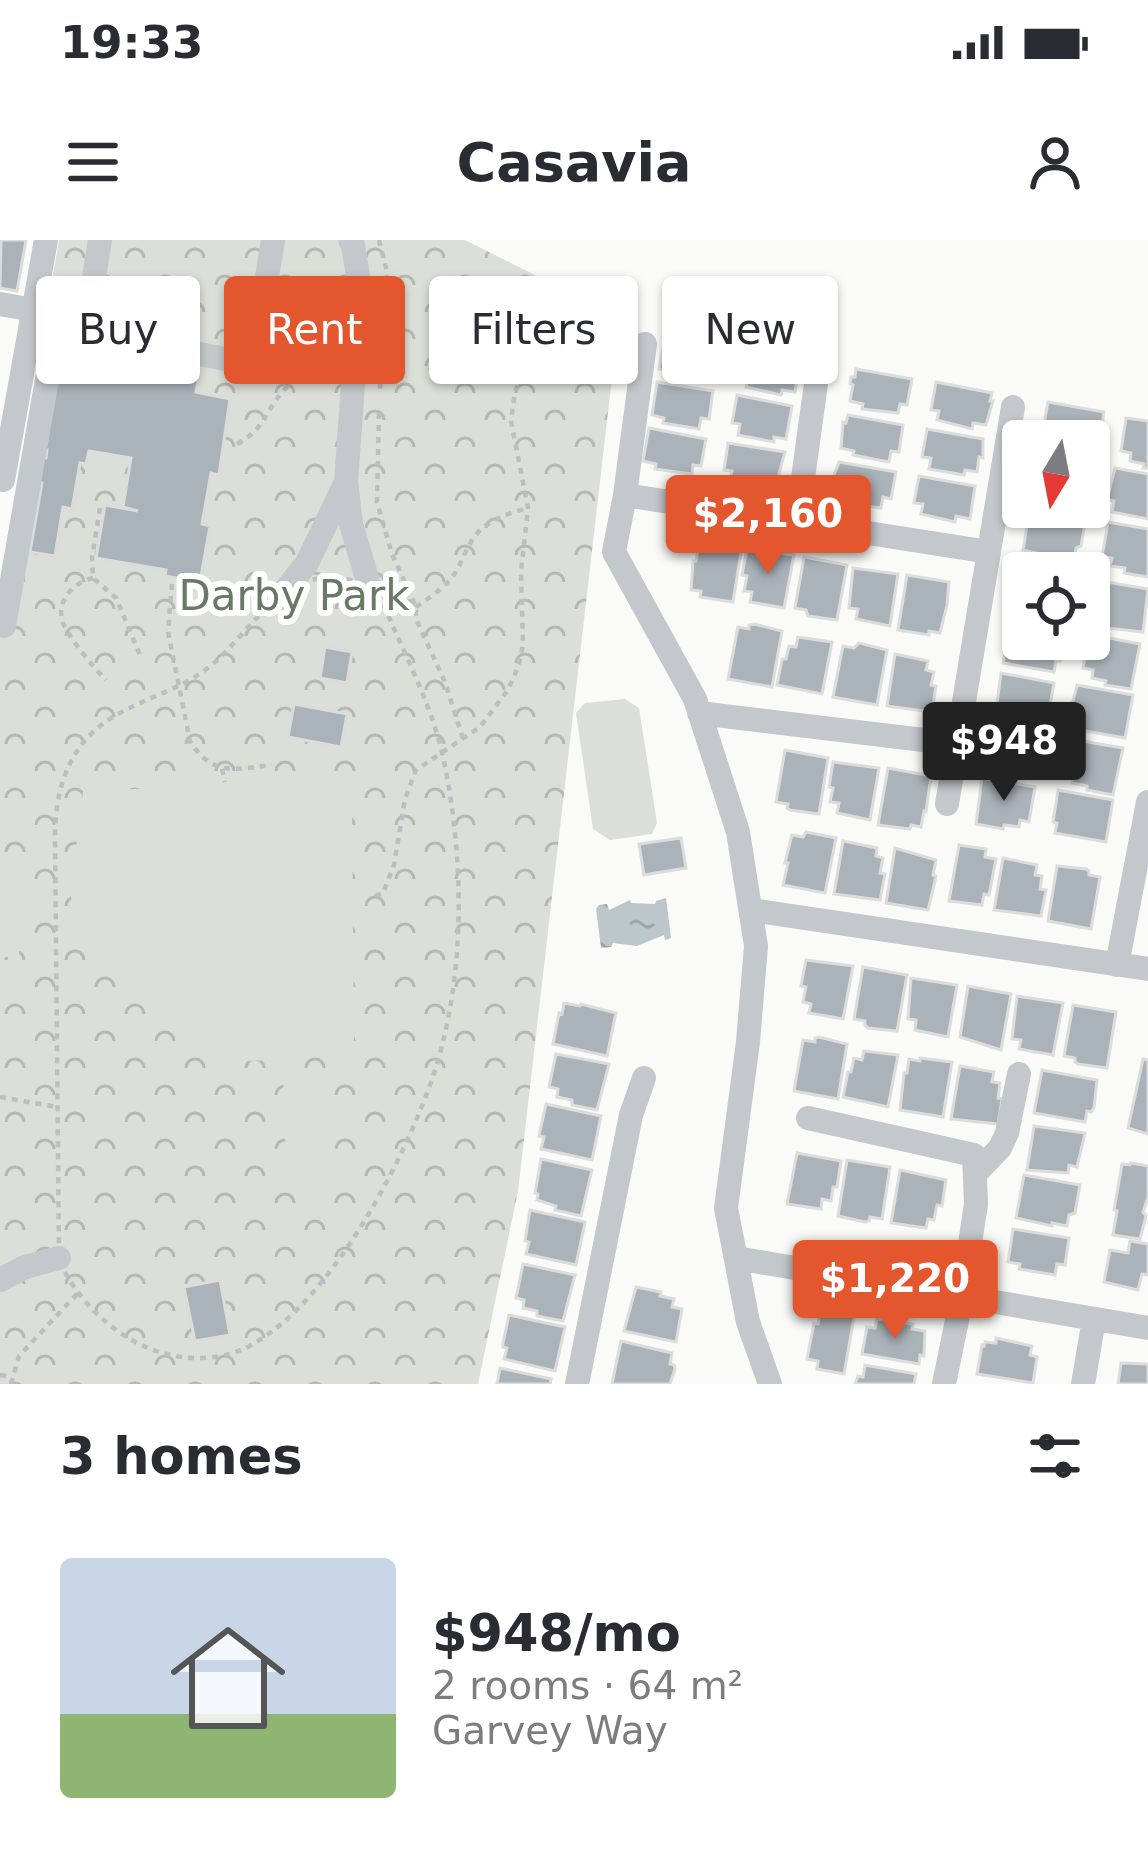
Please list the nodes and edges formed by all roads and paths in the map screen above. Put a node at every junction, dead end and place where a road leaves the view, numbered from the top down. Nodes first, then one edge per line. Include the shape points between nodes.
1 (46, 240) edge
2 (100, 240) edge
3 (273, 240) edge
4 (350, 240) edge
5 (379, 240) edge
6 (94, 276) edge
7 (358, 276) edge
8 (0, 304) edge
9 (34, 310) junction
10 (645, 344) dead end
11 (200, 354) edge
12 (46, 384) edge
13 (293, 384) edge
14 (353, 384) edge
15 (518, 384) edge
16 (816, 384) edge
17 (1013, 407) dead end
18 (237, 444) dead end
19 (3, 480) dead end
20 (346, 481) junction
21 (625, 495) junction
22 (100, 508) dead end
23 (528, 508) junction
24 (797, 522) junction
25 (989, 553) junction
26 (93, 578) junction
27 (172, 584) dead end
28 (369, 585) junction
29 (278, 599) junction
30 (416, 607) junction
31 (4, 626) dead end
32 (140, 655) dead end
33 (106, 680) dead end
34 (179, 686) junction
35 (699, 713) junction
36 (463, 739) junction
37 (957, 744) junction
38 (442, 751) junction
39 (272, 765) dead end
40 (222, 769) junction
41 (225, 782) dead end
42 (1148, 802) edge
43 (947, 804) dead end
44 (375, 896) dead end
45 (751, 910) junction
46 (1117, 965) junction
47 (1148, 969) edge
48 (1018, 1074) dead end
49 (644, 1078) dead end
50 (0, 1097) edge
51 (57, 1107) junction
52 (808, 1118) dead end
53 (975, 1174) junction
54 (58, 1258) junction
55 (736, 1258) junction
56 (0, 1280) edge
57 (78, 1293) junction
58 (962, 1296) junction
59 (1094, 1319) junction
60 (1148, 1328) edge
61 (0, 1375) edge
62 (12, 1381) edge
63 (577, 1384) edge
64 (770, 1384) edge
65 (944, 1384) edge
66 (1083, 1384) edge

1 - 9 street
2 - 6 street
3 - 11 street via 253,364
4 - 7 street
5 - 30 path via 387,293 377,502
8 - 9 street
9 - 19 street
10 - 21 street
12 - 31 street
13 - 18 path via 254,435
14 - 20 street
15 - 23 path via 511,421
16 - 24 street
17 - 25 street
20 - 28 street
20 - 29 street via 307,563
21 - 24 street
21 - 35 street via 614,552
22 - 26 path
23 - 30 path via 482,528 456,572
23 - 36 path via 518,667 497,707
24 - 25 street
25 - 37 street
26 - 32 path via 116,598
26 - 33 path via 71,589 63,622
27 - 34 path via 168,632
28 - 29 path via 335,576 301,583
28 - 38 path
29 - 34 path
30 - 36 path
34 - 40 path via 190,741
34 - 51 path via 91,734 59,788
35 - 37 street
35 - 45 street via 738,832
36 - 38 path
37 - 43 street
38 - 44 path via 416,770 394,865
38 - 57 path via 457,864 457,951 443,1042 424,1103 368,1217 285,1319 227,1354 183,1358 134,1342
39 - 40 path
40 - 41 path
42 - 46 street
45 - 46 street
45 - 55 street via 750,1023 726,1208
46 - 47 street
48 - 53 street via 1007,1133
49 - 63 street
50 - 51 path
51 - 54 path
52 - 53 street via 974,1155
53 - 58 street
54 - 56 street
54 - 57 path
55 - 58 street
55 - 64 street
57 - 62 path via 19,1356
58 - 59 street
58 - 65 street
59 - 60 street
59 - 66 street
61 - 62 path

